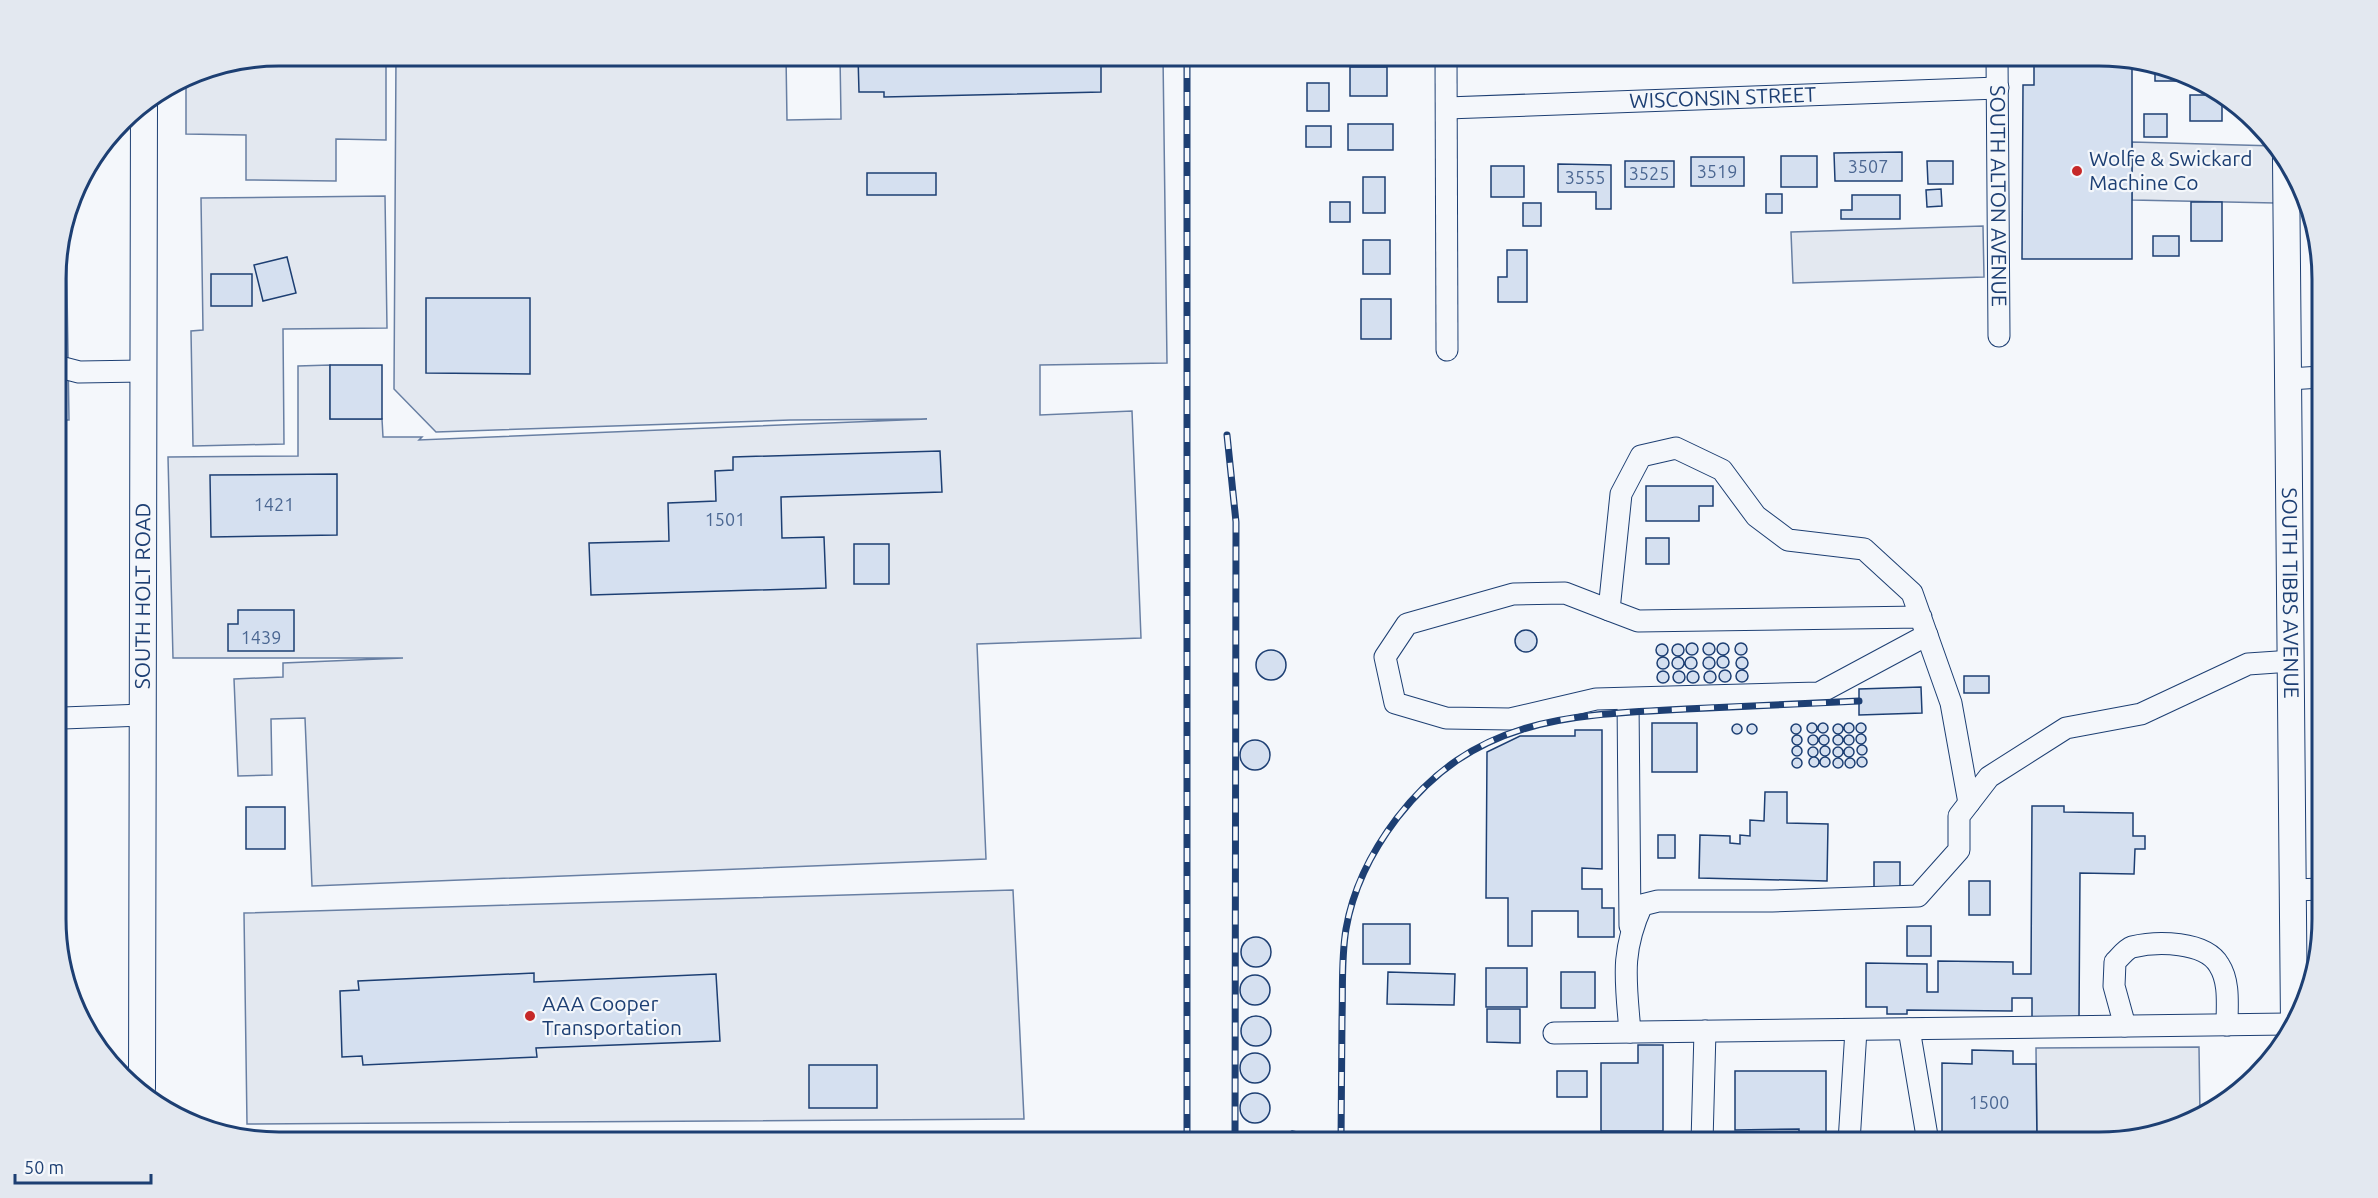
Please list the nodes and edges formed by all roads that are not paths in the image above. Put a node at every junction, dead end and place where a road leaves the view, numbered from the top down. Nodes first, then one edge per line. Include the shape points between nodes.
1 (1446, 66) edge
2 (1997, 66) edge
3 (1998, 88) junction
4 (1447, 108) junction
5 (144, 115) edge
6 (2286, 179) edge
7 (1999, 336) dead end
8 (1447, 350) dead end
9 (66, 369) edge
10 (143, 371) junction
11 (2312, 378) edge
12 (2289, 379) junction
13 (1609, 610) junction
14 (1924, 626) junction
15 (2292, 661) junction
16 (1628, 699) junction
17 (143, 716) junction
18 (66, 717) edge
19 (1969, 803) junction
20 (2312, 889) edge
21 (2294, 890) junction
22 (1630, 930) junction
23 (2294, 1004) edge
24 (2228, 1025) junction
25 (2283, 1025) edge
26 (2125, 1026) junction
27 (1909, 1029) junction
28 (1856, 1030) junction
29 (1705, 1031) junction
30 (1630, 1032) junction
31 (1554, 1033) dead end
32 (142, 1082) edge
33 (1702, 1132) edge
34 (1850, 1132) edge
35 (1926, 1132) edge

1 - 4 street
2 - 3 street, SOUTH ALTON AVENUE
3 - 4 street, WISCONSIN STREET
3 - 7 street, SOUTH ALTON AVENUE
4 - 8 street
5 - 10 main road, SOUTH HOLT ROAD
6 - 12 main road, SOUTH TIBBS AVENUE
9 - 10 street
10 - 17 main road, SOUTH HOLT ROAD
11 - 12 street
12 - 15 main road, SOUTH TIBBS AVENUE
13 - 14 street via 1638,621
13 - 14 street via 1621,494 1641,456 1676,448 1722,470 1756,516 1788,540 1864,549 1912,593
13 - 16 street via 1565,593 1514,594 1407,624 1385,657 1395,703 1446,718 1510,719 1596,699
14 - 16 street via 1819,693
14 - 19 street via 1951,703
15 - 19 street via 2248,664 2141,714 2066,728 1989,777
15 - 21 main road, SOUTH TIBBS AVENUE
16 - 22 street
17 - 18 street
17 - 32 main road, SOUTH HOLT ROAD
19 - 22 street via 1959,816 1959,850 1918,896 1658,901 1642,905
20 - 21 street
21 - 23 main road, SOUTH TIBBS AVENUE
22 - 30 street via 1624,964
24 - 25 street
24 - 26 street
24 - 26 street via 2225,978 2218,963 2208,952 2183,944 2130,947 2115,962 2114,986
26 - 27 street
27 - 28 street
27 - 35 street
28 - 29 street
28 - 34 street
29 - 30 street
29 - 33 street
30 - 31 street

